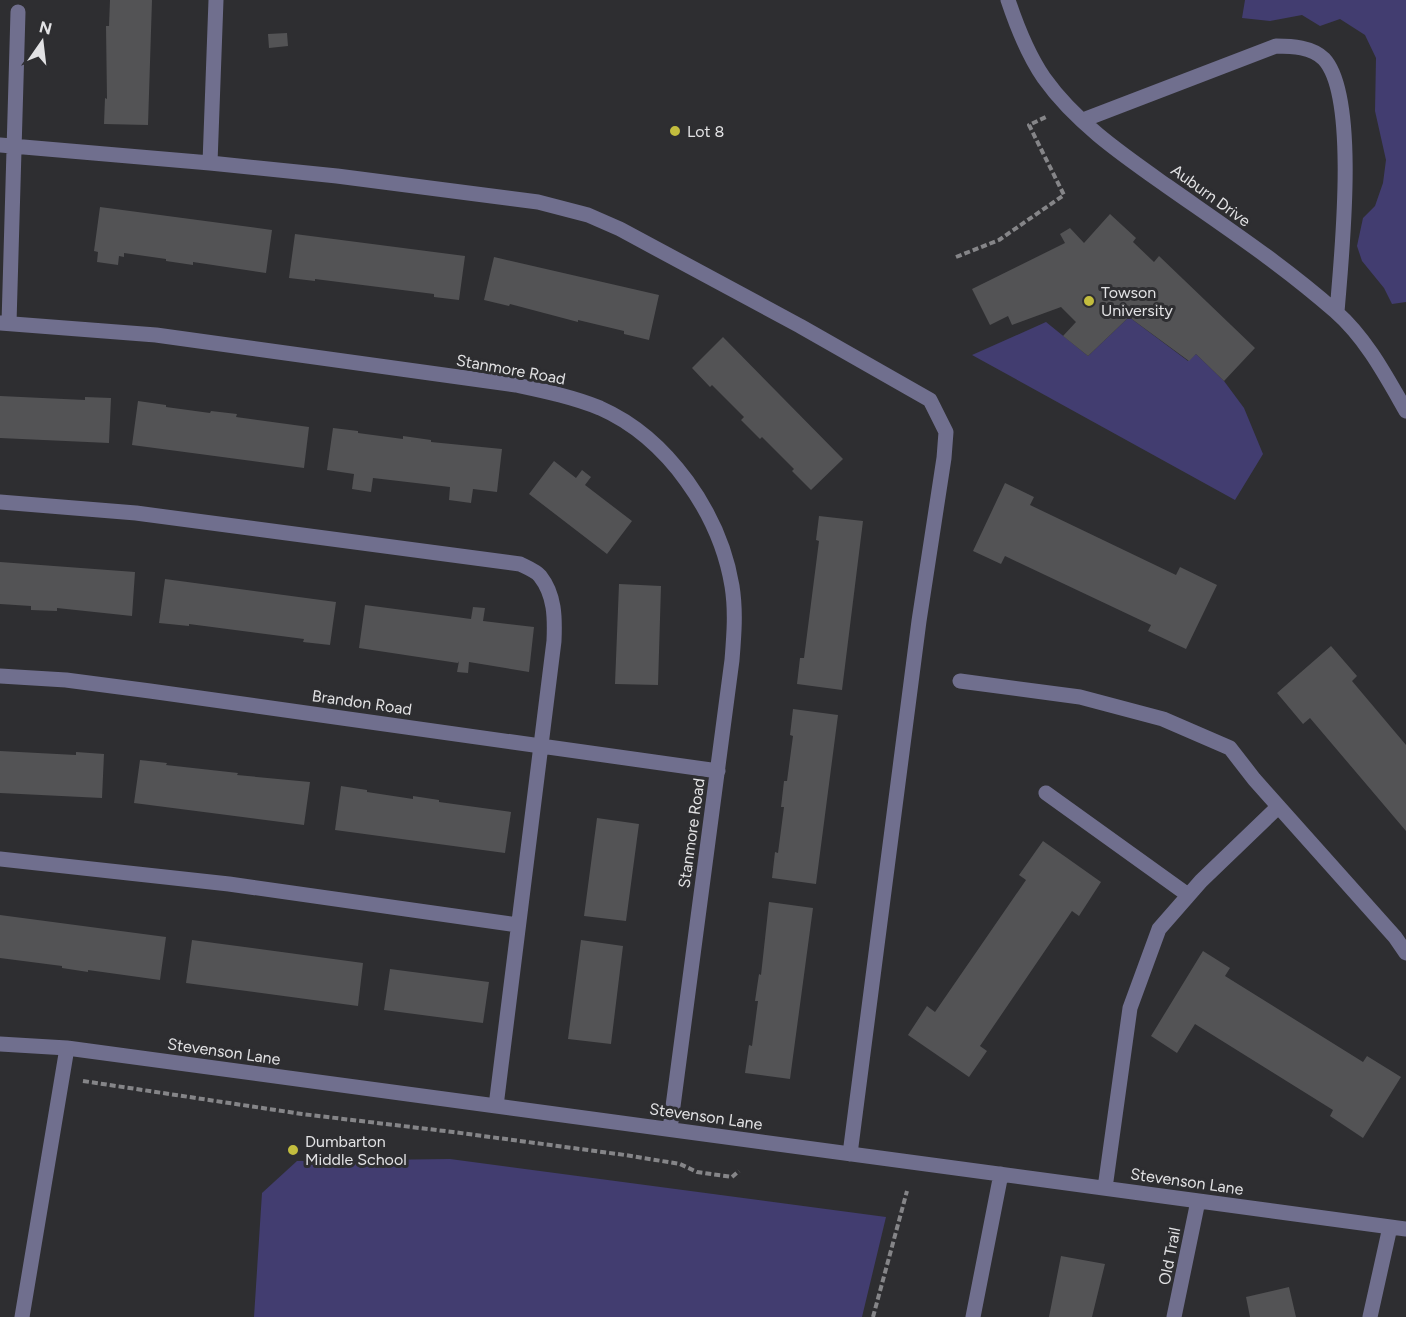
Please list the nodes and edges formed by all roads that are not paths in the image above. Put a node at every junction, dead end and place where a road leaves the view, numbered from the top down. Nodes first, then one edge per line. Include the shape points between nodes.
1 (216, 0) edge
2 (1008, 0) edge
3 (18, 12) dead end
4 (1083, 120) junction
5 (7, 145) edge
6 (210, 163) junction
7 (1337, 312) junction
8 (5, 323) edge
9 (1406, 411) edge
10 (0, 502) edge
11 (0, 676) edge
12 (960, 681) dead end
13 (542, 746) junction
14 (718, 771) junction
15 (1046, 793) dead end
16 (1278, 807) junction
17 (0, 859) edge
18 (1188, 895) junction
19 (518, 925) junction
20 (1406, 953) edge
21 (0, 1044) edge
22 (67, 1048) junction
23 (496, 1106) junction
24 (670, 1130) junction
25 (850, 1154) junction
26 (1001, 1174) junction
27 (1105, 1188) junction
28 (1198, 1201) junction
29 (1389, 1227) junction
30 (1406, 1229) edge
31 (22, 1317) edge
32 (974, 1317) edge
33 (1174, 1317) edge
34 (1370, 1317) edge

1 - 6 street
2 - 4 street, Auburn Drive via 1021,37 1044,78
3 - 5 street
4 - 7 street, Auburn Drive via 1115,150
4 - 7 street via 1276,46 1297,46 1322,57 1337,87 1345,149 1344,234
5 - 6 street
5 - 8 street
6 - 25 street via 538,202 588,215 800,326 930,400 946,432 944,458
7 - 9 street, Auburn Drive via 1379,364
8 - 14 street, Stanmore Road via 156,335 516,385 602,409 634,429 663,453 691,486 711,519 725,555 735,619
10 - 13 street via 136,513 520,564 539,575 552,598 555,619
11 - 13 street, Brandon Road via 66,680
12 - 16 street via 1080,697 1163,719 1230,748
13 - 14 street, Brandon Road
13 - 19 street
14 - 24 street, Stanmore Road
15 - 18 street
16 - 18 street
16 - 20 street
17 - 19 street via 229,884
18 - 27 street via 1159,929 1130,1008
19 - 23 street
21 - 22 street, Stevenson Lane
22 - 23 street, Stevenson Lane
22 - 31 street
23 - 24 street, Stevenson Lane
24 - 25 street, Stevenson Lane
25 - 26 street, Stevenson Lane
26 - 27 street, Stevenson Lane
26 - 32 street
27 - 28 street, Stevenson Lane
28 - 29 street, Stevenson Lane
28 - 33 street, Old Trail
29 - 30 street, Stevenson Lane
29 - 34 street

